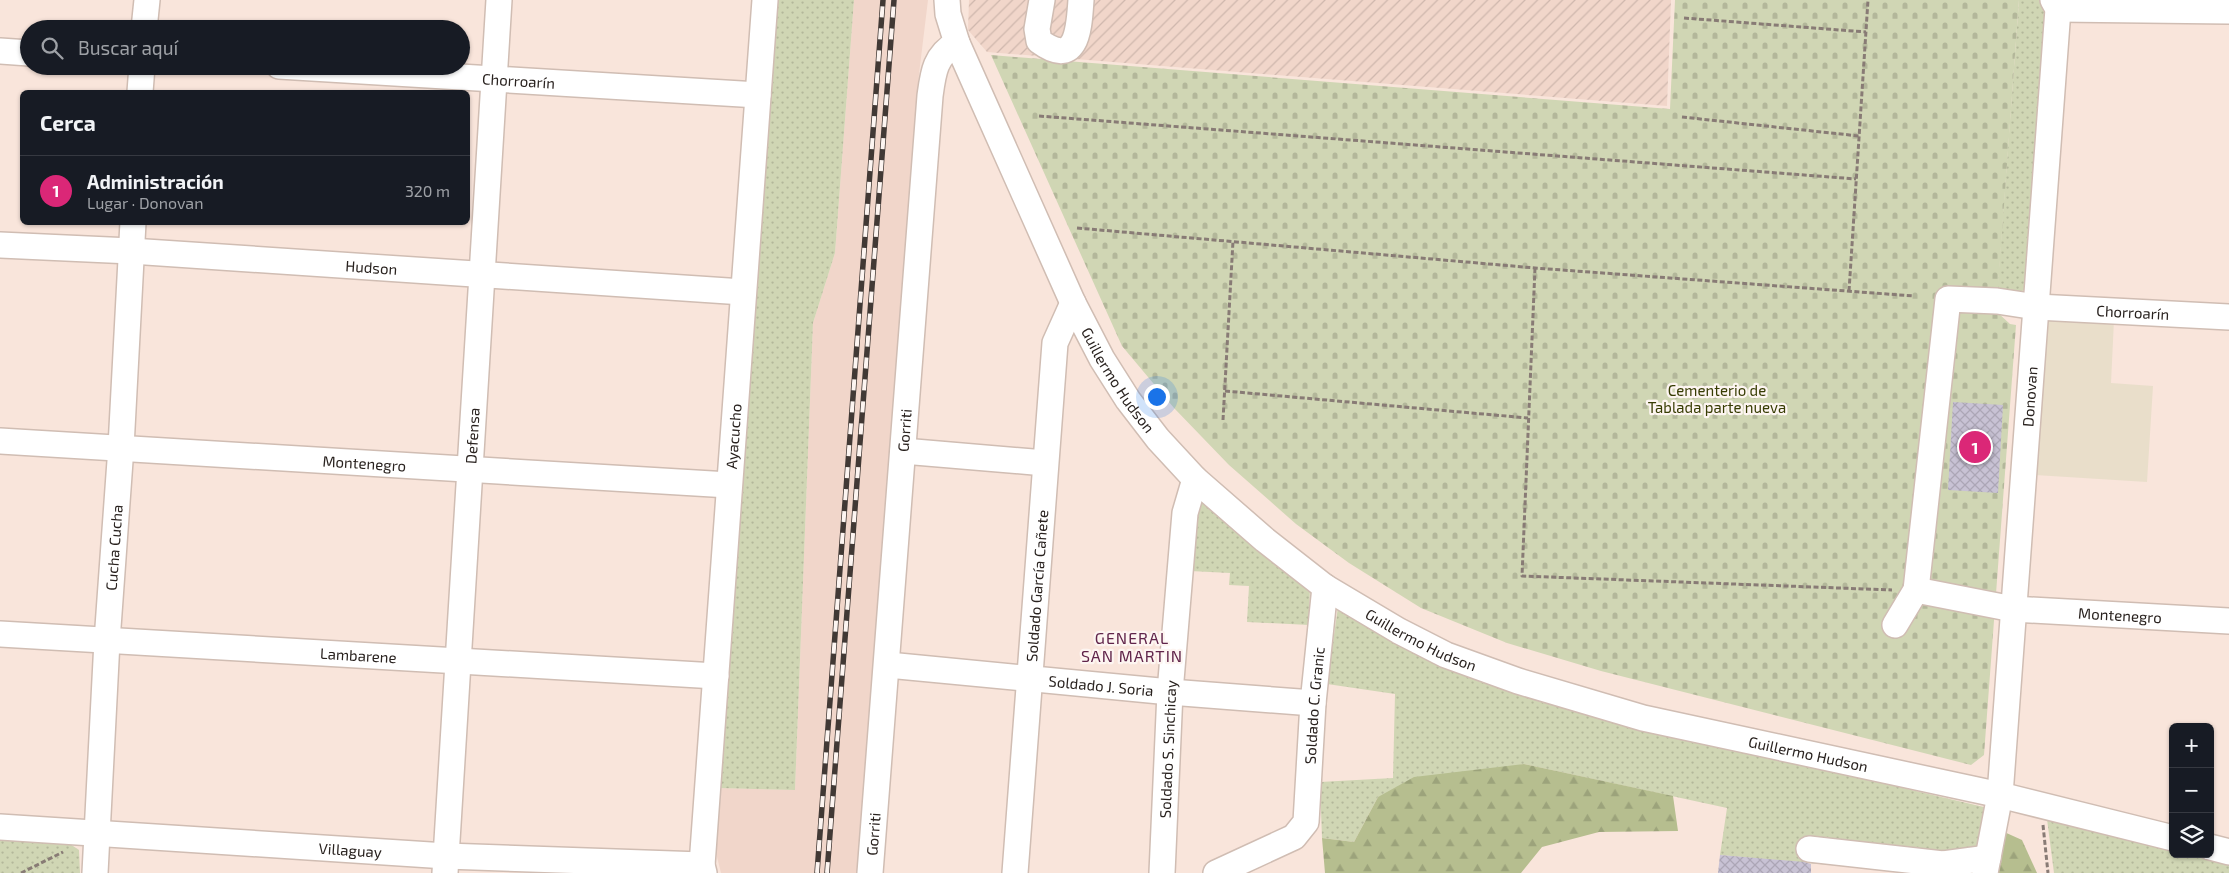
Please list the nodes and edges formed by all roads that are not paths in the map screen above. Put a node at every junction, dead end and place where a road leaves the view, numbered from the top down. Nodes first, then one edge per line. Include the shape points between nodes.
1 (146, 0) edge
2 (499, 0) edge
3 (765, 0) edge
4 (947, 0) edge
5 (1042, 0) edge
6 (1081, 0) edge
7 (2056, 4) edge
8 (2229, 11) edge
9 (145, 20) edge
10 (957, 43) junction
11 (0, 51) edge
12 (20, 52) edge
13 (141, 75) edge
14 (440, 75) edge
15 (494, 78) junction
16 (140, 90) edge
17 (758, 94) junction
18 (133, 225) edge
19 (0, 245) edge
20 (131, 251) junction
21 (484, 274) junction
22 (743, 292) junction
23 (1073, 303) junction
24 (2037, 307) junction
25 (2229, 317) edge
26 (0, 441) edge
27 (122, 447) junction
28 (902, 451) junction
29 (1044, 463) junction
30 (471, 468) junction
31 (1194, 478) junction
32 (729, 485) junction
33 (1325, 587) junction
34 (1904, 590) junction
35 (2013, 609) junction
36 (2229, 621) edge
37 (1896, 625) dead end
38 (0, 634) edge
39 (107, 641) junction
40 (460, 660) junction
41 (888, 665) junction
42 (716, 676) junction
43 (1029, 679) junction
44 (1170, 692) junction
45 (1313, 703) junction
46 (2000, 795) junction
47 (0, 827) edge
48 (97, 834) junction
49 (2169, 837) edge
50 (2214, 848) edge
51 (1810, 849) dead end
52 (2229, 852) edge
53 (445, 865) edge
54 (1986, 866) edge
55 (703, 869) edge
56 (94, 873) edge
57 (870, 873) edge
58 (1015, 873) edge
59 (1162, 873) edge
60 (1216, 873) edge

1 - 9 street
2 - 15 street, Defensa
3 - 17 street, Ayacucho
4 - 10 street
5 - 6 street via 1039,41 1048,48 1062,50 1078,38
7 - 8 street
7 - 24 street, Donovan
10 - 23 street, Guillermo Hudson
10 - 28 street, Gorriti via 944,50 936,66 930,96
11 - 12 street
13 - 16 street
14 - 15 street, Chorroarín
15 - 17 street, Chorroarín
15 - 21 street, Defensa
17 - 22 street, Ayacucho
18 - 20 street, Cucha Cucha
19 - 20 street, Hudson
20 - 21 street, Hudson
20 - 27 street, Cucha Cucha
21 - 22 street, Hudson
21 - 30 street, Defensa
22 - 32 street, Ayacucho
23 - 29 street, Soldado García Cañete via 1054,343
23 - 31 street, Guillermo Hudson via 1128,400
24 - 25 street, Chorroarín
24 - 34 street, Chorroarín via 1997,301 1948,300
24 - 35 street, Donovan
26 - 27 street, Montenegro
27 - 30 street, Montenegro
27 - 39 street, Cucha Cucha
28 - 29 street
28 - 41 street, Gorriti
29 - 43 street, Soldado García Cañete
30 - 32 street, Montenegro
30 - 40 street, Defensa
31 - 33 street, Guillermo Hudson
31 - 44 street, Soldado S. Sinchicay via 1185,513
32 - 42 street, Ayacucho
33 - 45 street, Soldado C. Granic
33 - 46 street, Guillermo Hudson via 1438,651 1518,681 1643,718
34 - 35 street, Montenegro
34 - 37 street
35 - 36 street, Montenegro
35 - 46 street, Donovan
38 - 39 street, Lambarene
39 - 40 street, Lambarene
39 - 48 street, Cucha Cucha
40 - 42 street, Lambarene
40 - 53 street, Defensa
41 - 43 street, Soldado J. Soria
41 - 57 street, Gorriti
42 - 55 street, Ayacucho
43 - 44 street, Soldado J. Soria
43 - 58 street, Soldado García Cañete
44 - 45 street, Soldado J. Soria
44 - 59 street, Soldado S. Sinchicay
45 - 60 street, Soldado C. Granic via 1306,822 1294,837
46 - 49 street, Guillermo Hudson
46 - 54 street, Donovan
47 - 48 street, Villaguay
48 - 53 street, Villaguay
48 - 56 street, Cucha Cucha
50 - 52 street
51 - 54 street
53 - 55 street, Villaguay

